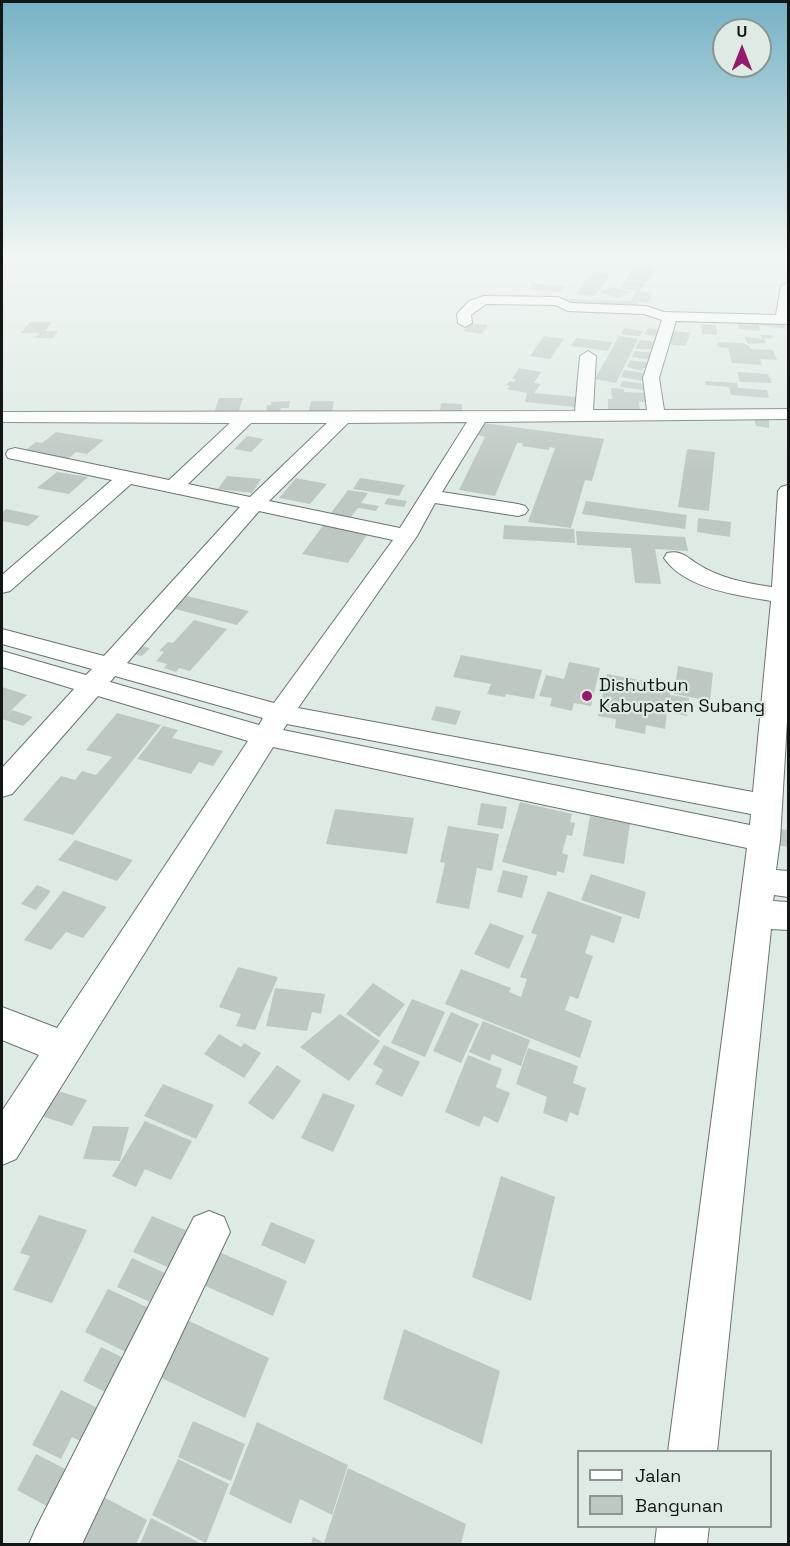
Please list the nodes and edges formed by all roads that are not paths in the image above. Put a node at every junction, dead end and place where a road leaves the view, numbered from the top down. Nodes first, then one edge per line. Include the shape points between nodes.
1 (666, 329) edge
2 (588, 356) dead end
3 (584, 414) junction
4 (656, 414) junction
5 (789, 414) edge
6 (2, 417) edge
7 (56, 417) junction
8 (247, 417) junction
9 (479, 417) junction
10 (343, 418) junction
11 (8, 458) edge
12 (127, 477) junction
13 (174, 487) junction
14 (789, 492) edge
15 (429, 496) junction
16 (254, 504) junction
17 (518, 510) dead end
18 (406, 536) junction
19 (675, 558) dead end
20 (2, 586) edge
21 (782, 596) junction
22 (2, 636) edge
23 (2, 659) edge
24 (100, 675) junction
25 (272, 725) junction
26 (2, 786) edge
27 (768, 806) junction
28 (765, 840) junction
29 (775, 882) edge
30 (772, 915) edge
31 (2, 1023) edge
32 (65, 1048) junction
33 (2, 1145) edge
34 (208, 1232) dead end
35 (692, 1450) edge
36 (683, 1528) edge
37 (56, 1545) edge
38 (681, 1545) edge

1 - 4 street via 651,378
2 - 3 street
3 - 4 street
3 - 9 street
4 - 5 street
6 - 7 street
7 - 8 street
7 - 11 street
8 - 10 street
8 - 13 street
9 - 10 street
9 - 15 street
10 - 16 street
11 - 12 street
12 - 13 street
12 - 20 street
13 - 16 street
14 - 21 street
15 - 17 street
15 - 18 street
16 - 18 street
16 - 24 street
18 - 25 street
19 - 21 street via 711,581
21 - 27 street
22 - 24 street
23 - 24 street
24 - 25 street
24 - 26 street
25 - 27 street
25 - 28 street
25 - 32 street
27 - 28 street
28 - 29 street
29 - 30 street
30 - 35 street
31 - 32 street
32 - 33 street
34 - 37 street
36 - 38 street

